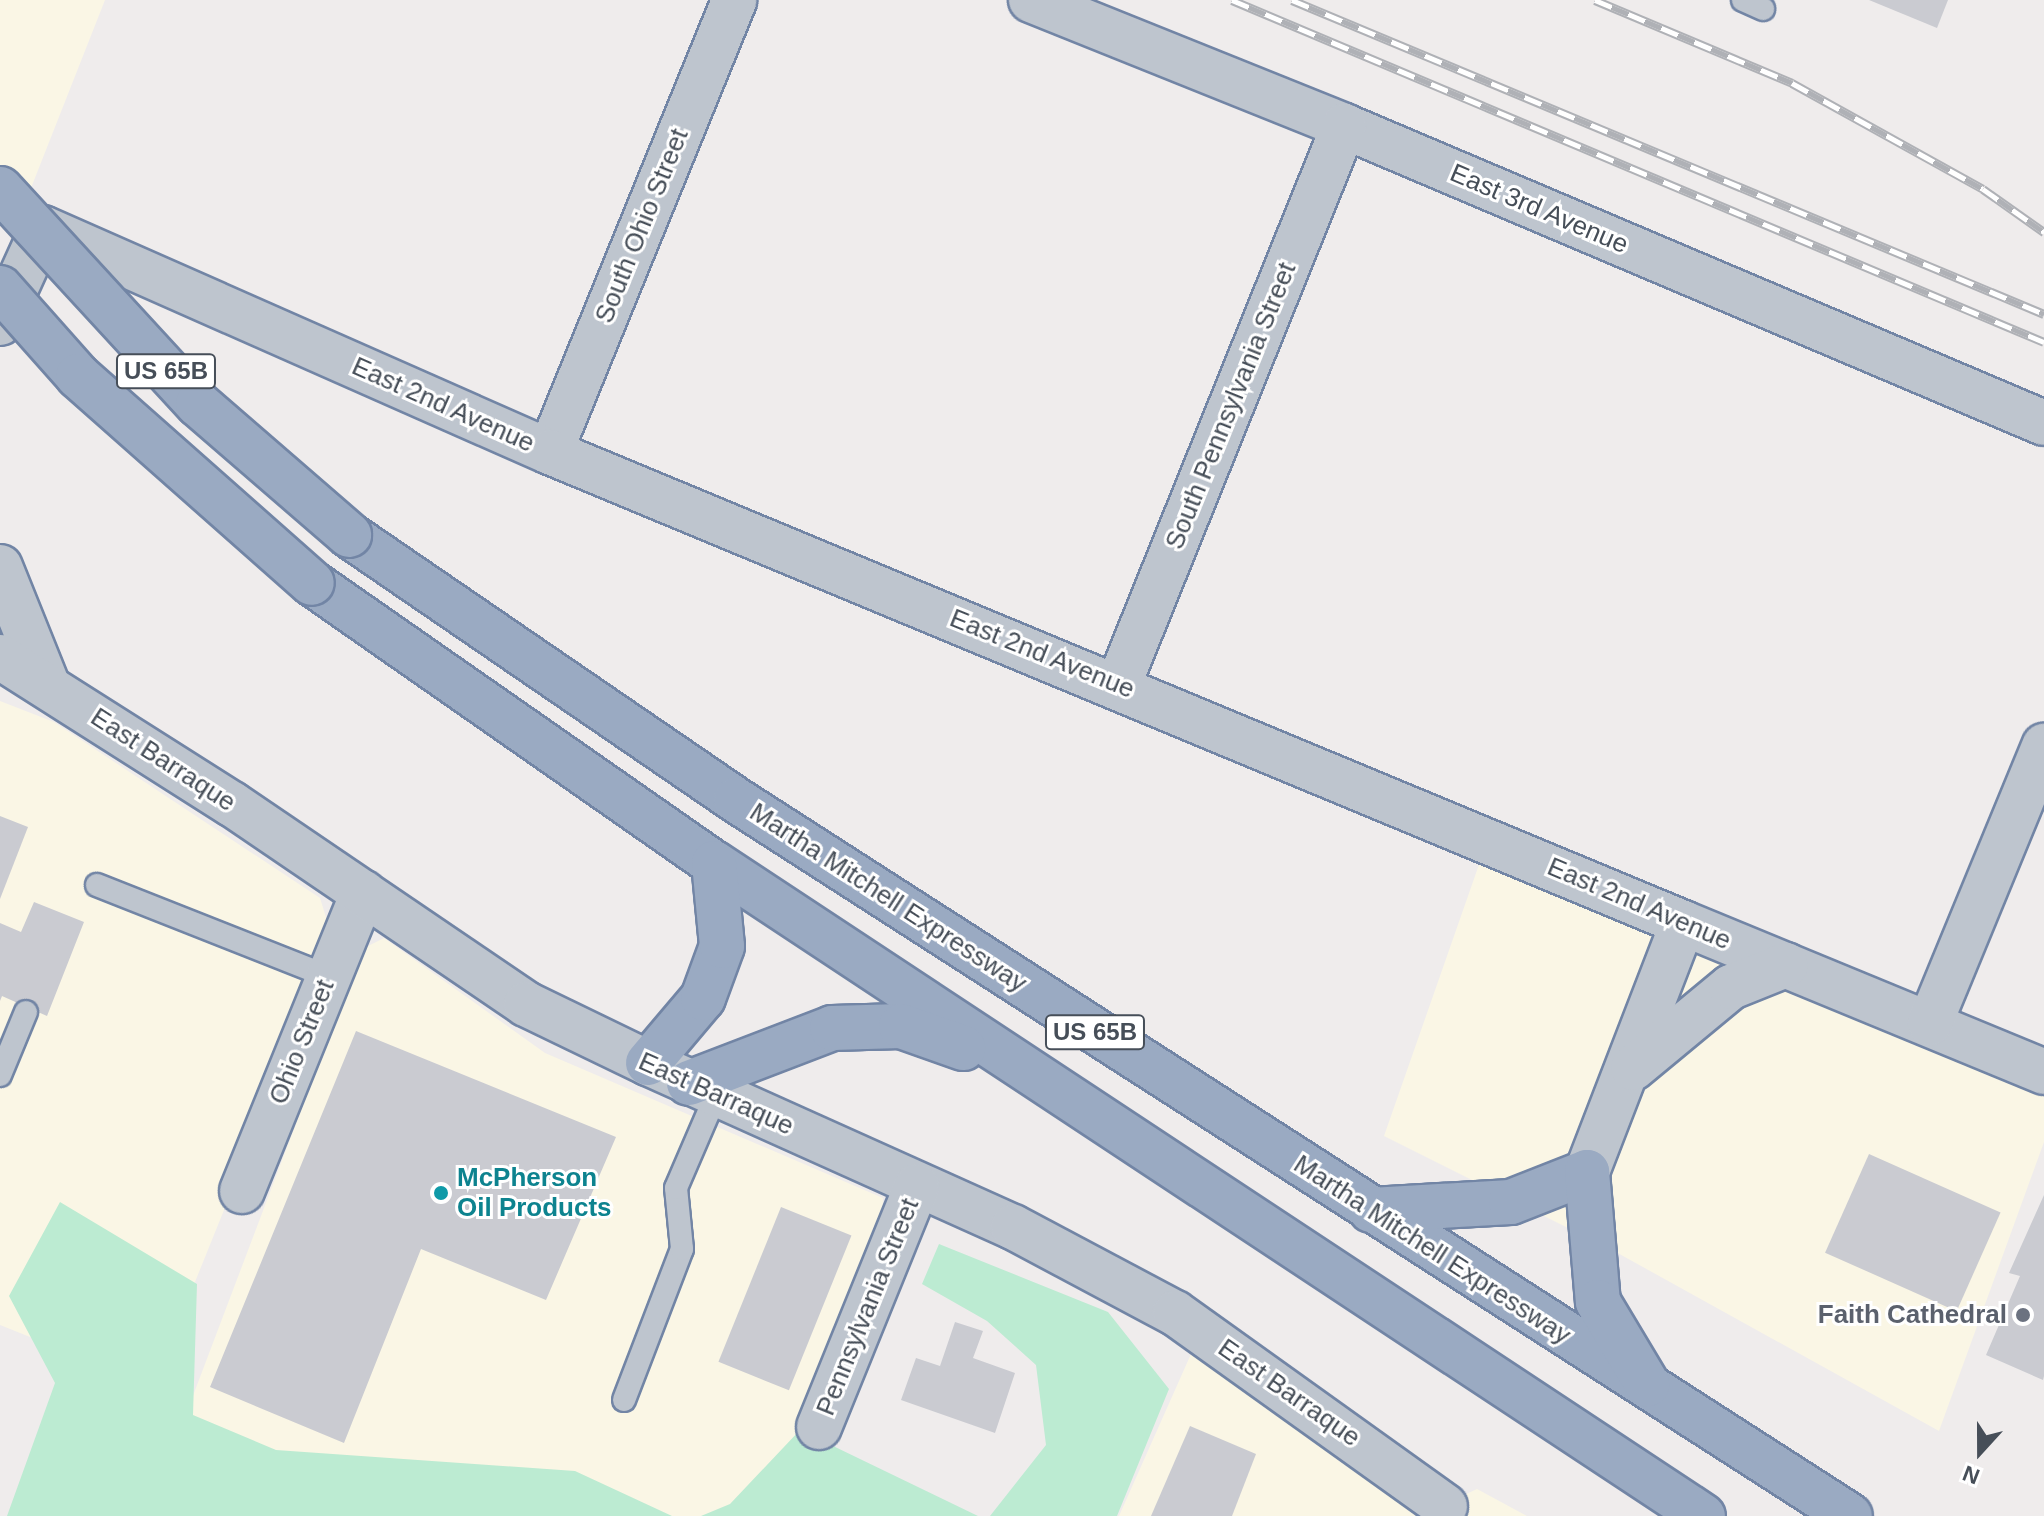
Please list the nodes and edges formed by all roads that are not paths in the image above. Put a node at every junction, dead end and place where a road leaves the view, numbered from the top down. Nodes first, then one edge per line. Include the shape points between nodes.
1 (734, 0) edge
2 (1031, 0) edge
3 (1344, 126) junction
4 (0, 189) edge
5 (0, 204) edge
6 (43, 228) junction
7 (0, 288) edge
8 (0, 323) edge
9 (2044, 423) edge
10 (550, 452) junction
11 (0, 567) edge
12 (0, 657) edge
13 (47, 684) junction
14 (1118, 686) junction
15 (2044, 746) edge
16 (714, 863) junction
17 (97, 885) dead end
18 (363, 893) junction
19 (1683, 923) junction
20 (1786, 965) junction
21 (329, 977) junction
22 (26, 1012) dead end
23 (1930, 1023) junction
24 (648, 1063) junction
25 (2044, 1072) edge
26 (0, 1075) edge
27 (1626, 1075) junction
28 (702, 1089) junction
29 (1058, 1090) junction
30 (1587, 1172) junction
31 (917, 1186) junction
32 (242, 1191) dead end
33 (1371, 1210) junction
34 (1653, 1393) junction
35 (624, 1400) dead end
36 (819, 1427) dead end
37 (1445, 1506) dead end
38 (1703, 1516) edge
39 (1850, 1516) edge

1 - 10 street, South Ohio Street
2 - 3 street, East 3rd Avenue
3 - 9 street, East 3rd Avenue
3 - 14 street, South Pennsylvania Street
4 - 33 highway, Martha Mitchell Expressway / US 65B, bridge via 198,404 349,535 736,800
5 - 6 street, East 2nd Avenue
6 - 8 street
6 - 10 street, East 2nd Avenue
7 - 16 highway, US 65B, bridge via 78,376 312,583
10 - 14 street, East 2nd Avenue
11 - 13 street
12 - 13 street, East Barraque
13 - 18 street, East Barraque
14 - 19 street, East 2nd Avenue
15 - 23 street
16 - 24 highway via 722,946 703,998
16 - 29 highway, US 65B
17 - 21 lane
18 - 21 street, Ohio Street
18 - 24 street, East Barraque via 526,1004
19 - 20 street, East 2nd Avenue
19 - 27 street
20 - 23 street, East 2nd Avenue
20 - 27 street via 1731,987
21 - 32 street, Ohio Street
22 - 26 lane
23 - 25 street, East 2nd Avenue
24 - 28 street, East Barraque
27 - 30 street
28 - 29 highway via 832,1028 878,1024 931,1034
28 - 31 street, East Barraque
28 - 35 lane via 676,1188 682,1249
29 - 38 highway, US 65B
30 - 33 highway via 1511,1202
30 - 34 highway via 1598,1302
31 - 36 street, Pennsylvania Street
31 - 37 street, East Barraque via 1013,1227 1175,1313
33 - 34 highway, Martha Mitchell Expressway / US 65B
34 - 39 highway, Martha Mitchell Expressway / US 65B

